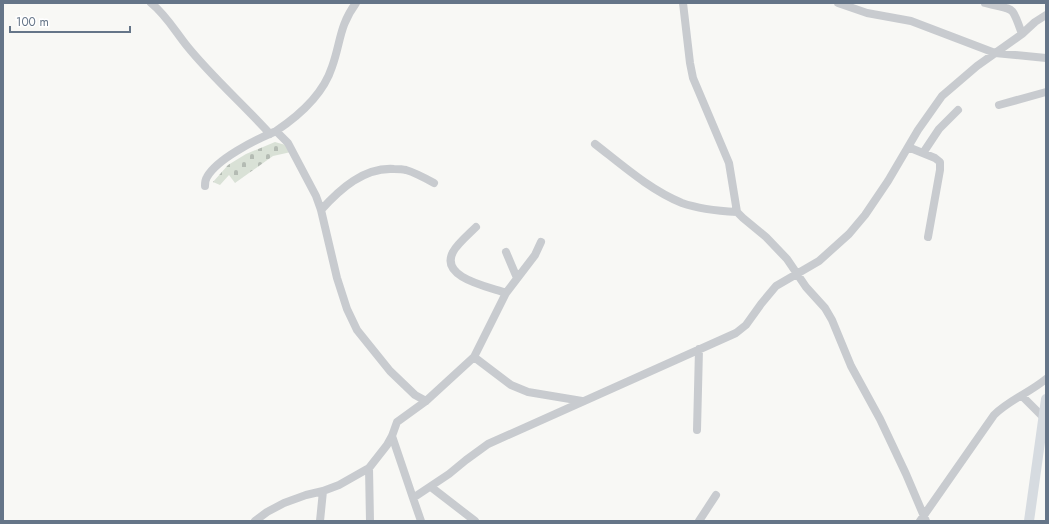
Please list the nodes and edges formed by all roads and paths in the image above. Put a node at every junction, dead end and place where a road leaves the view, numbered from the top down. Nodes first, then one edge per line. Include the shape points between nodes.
1 (151, 3) edge
2 (356, 3) edge
3 (683, 3) edge
4 (838, 3) edge
5 (985, 3) edge
6 (1046, 15) edge
7 (1022, 34) junction
8 (995, 53) junction
9 (1046, 58) edge
10 (1046, 92) edge
11 (999, 105) dead end
12 (958, 110) dead end
13 (273, 133) junction
14 (595, 144) dead end
15 (908, 147) junction
16 (922, 153) junction
17 (434, 183) dead end
18 (204, 186) dead end
19 (321, 210) junction
20 (737, 212) junction
21 (476, 227) dead end
22 (928, 237) dead end
23 (541, 242) dead end
24 (506, 252) dead end
25 (797, 274) junction
26 (517, 278) junction
27 (506, 293) junction
28 (699, 349) junction
29 (474, 357) junction
30 (1046, 379) edge
31 (1022, 396) junction
32 (1046, 399) edge
33 (426, 401) junction
34 (583, 401) junction
35 (1043, 417) junction
36 (697, 430) dead end
37 (392, 436) junction
38 (369, 468) junction
39 (430, 487) junction
40 (323, 491) junction
41 (716, 495) dead end
42 (413, 498) junction
43 (923, 519) edge
44 (255, 521) edge
45 (320, 521) edge
46 (370, 521) edge
47 (421, 521) edge
48 (474, 521) edge
49 (699, 521) edge
50 (1028, 521) edge

1 - 13 street via 171,23 187,46
2 - 13 street via 343,25 324,86 293,120
3 - 20 street via 693,78 729,163
4 - 8 street via 867,13 911,21
5 - 7 street via 1011,9
6 - 7 street
7 - 8 street
8 - 9 street
8 - 15 street via 942,96
10 - 11 street
12 - 16 street via 939,129
13 - 18 street via 224,160 206,178
13 - 19 street via 288,142
14 - 20 street via 662,193 683,203
15 - 16 street
15 - 25 street via 865,215 849,234 819,261
16 - 22 street via 940,162
17 - 19 street via 405,170 375,171 340,190
19 - 33 street via 341,290 357,330 390,371 415,395
20 - 25 street via 771,242
21 - 27 street via 453,251 450,261 453,270 462,277
23 - 26 street via 535,255
24 - 26 street
25 - 28 street via 776,286 746,326
25 - 43 street via 832,320 851,366 906,474
26 - 27 street
27 - 29 street
28 - 34 street
28 - 36 street
29 - 33 street
29 - 34 street via 511,385 528,392
30 - 31 street
31 - 35 street
31 - 43 street via 1003,406 994,415
32 - 35 main road
33 - 37 street via 396,422
34 - 39 street via 488,444
35 - 50 main road
37 - 38 street
37 - 42 street
38 - 40 street
38 - 46 street
39 - 42 street
39 - 48 street
40 - 44 street via 306,494 284,503
40 - 45 street
41 - 49 street
42 - 47 street

